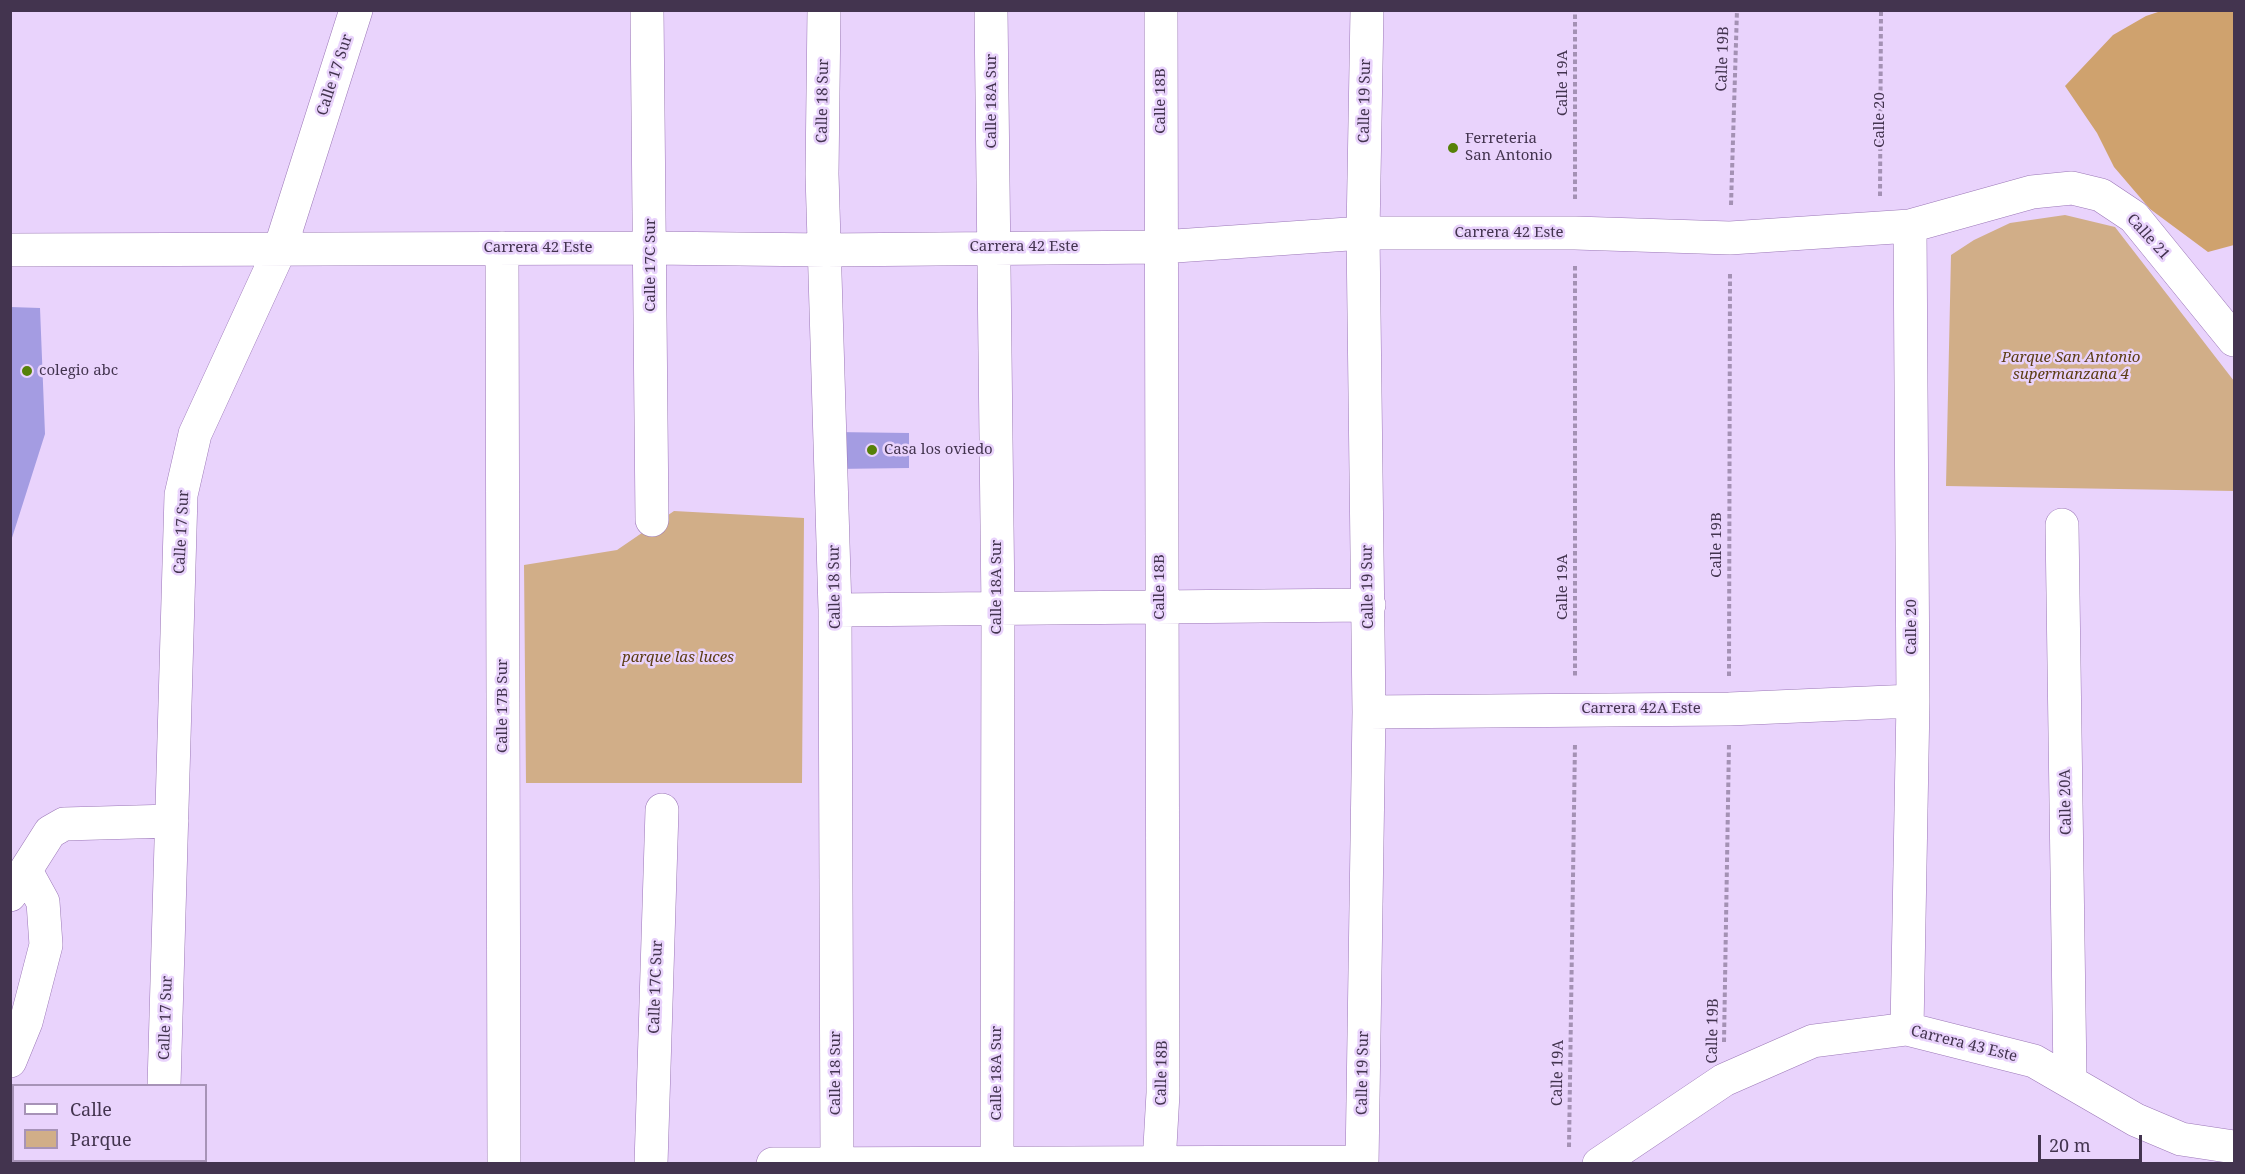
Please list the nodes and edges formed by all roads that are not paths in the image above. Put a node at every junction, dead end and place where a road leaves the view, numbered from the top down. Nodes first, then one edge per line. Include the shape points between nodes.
1 (356, 10) edge
2 (647, 10) edge
3 (824, 10) edge
4 (991, 10) edge
5 (1161, 10) edge
6 (1367, 10) edge
7 (2031, 192) joint
8 (1895, 228) junction
9 (1363, 233) junction
10 (993, 247) junction
11 (1161, 247) junction
12 (502, 248) junction
13 (651, 248) junction
14 (280, 249) junction
15 (10, 250) edge
16 (826, 250) junction
17 (2235, 340) edge
18 (652, 520) dead end
19 (2062, 525) dead end
20 (1369, 605) junction
21 (1160, 607) junction
22 (998, 609) junction
23 (836, 610) junction
24 (1913, 701) junction
25 (1370, 712) junction
26 (662, 810) dead end
27 (172, 821) junction
28 (18, 883) edge
29 (1907, 1029) junction
30 (10, 1061) edge
31 (2070, 1079) junction
32 (164, 1084) edge
33 (2235, 1147) edge
34 (1158, 1162) edge
35 (837, 1163) edge
36 (997, 1163) edge
37 (1362, 1163) edge
38 (504, 1164) edge
39 (651, 1164) edge
40 (773, 1164) edge
41 (1599, 1164) edge

1 - 14 street, Calle 17 Sur
2 - 13 street, Calle 17C Sur
3 - 16 street, Calle 18 Sur via 822,174
4 - 10 street, Calle 18A Sur
5 - 11 street, Calle 18B
6 - 9 street, Calle 19 Sur
7 - 8 street, Carrera 42 Este
7 - 17 street, Calle 21 via 2072,188 2101,195 2134,217
8 - 9 street, Carrera 42 Este via 1730,238
8 - 24 street, Calle 20
9 - 11 street, Carrera 42 Este
9 - 20 street, Calle 19 Sur
10 - 11 street, Carrera 42 Este
10 - 16 street, Carrera 42 Este
10 - 22 street, Calle 18A Sur
11 - 21 street, Calle 18B
12 - 13 street, Carrera 42 Este
12 - 14 street, Carrera 42 Este
12 - 38 street, Calle 17B Sur
13 - 16 street, Carrera 42 Este
13 - 18 street, Calle 17C Sur
14 - 15 street, Carrera 42 Este
14 - 27 street, Calle 17 Sur via 195,434 181,495
16 - 23 street, Calle 18 Sur
19 - 31 street, Calle 20A
20 - 21 street
20 - 25 street, Calle 19 Sur
21 - 22 street
21 - 34 street, Calle 18B via 1163,1093
22 - 23 street
22 - 36 street, Calle 18A Sur
23 - 35 street, Calle 18 Sur
24 - 25 street, Carrera 42A Este via 1729,709
24 - 29 street, Calle 20
25 - 37 street, Calle 19 Sur
26 - 39 street, Calle 17C Sur
27 - 28 street via 64,824 50,832
27 - 32 street, Calle 17 Sur
28 - 30 street via 43,902 46,945 26,1022
29 - 31 street, Carrera 43 Este via 2034,1061
29 - 41 street, Carrera 43 Este via 1813,1041 1724,1080
31 - 33 street, Carrera 43 Este via 2136,1120 2181,1139
34 - 36 street
34 - 37 street
35 - 36 street
35 - 40 street

